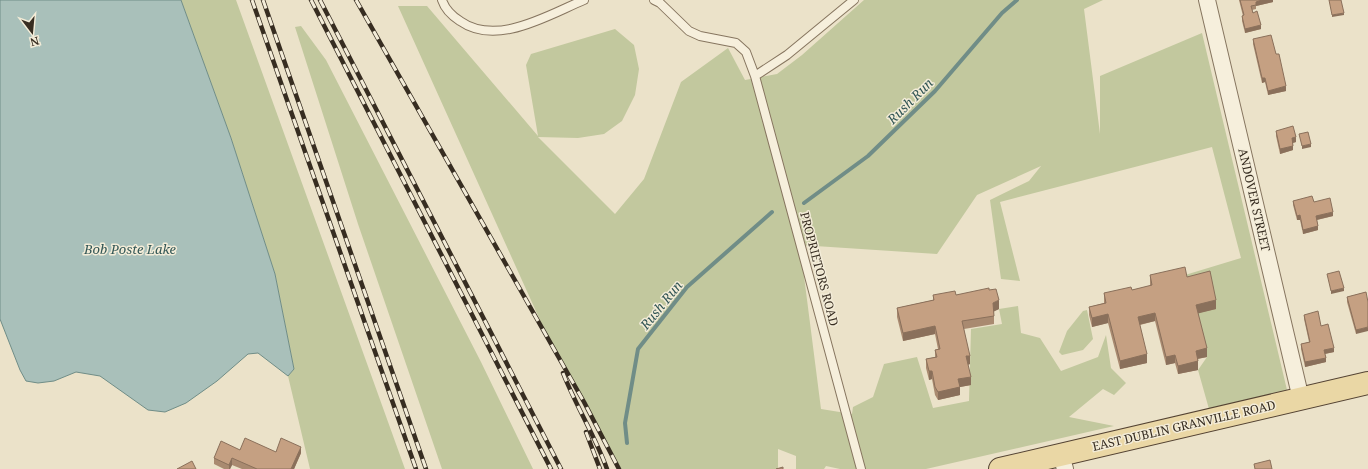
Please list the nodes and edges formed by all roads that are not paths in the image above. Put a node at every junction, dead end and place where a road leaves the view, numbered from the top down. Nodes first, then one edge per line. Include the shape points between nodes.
1 (442, 0) edge
2 (584, 0) edge
3 (654, 0) edge
4 (1207, 0) edge
5 (848, 2) edge
6 (755, 76) junction
7 (1368, 383) edge
8 (1301, 399) junction
9 (1063, 462) edge
10 (860, 469) edge
11 (1000, 469) edge

1 - 2 lane via 454,17 467,26 496,32 539,19
3 - 6 lane, PROPRIETORS ROAD via 689,30 700,36 736,43 746,52
4 - 8 street, ANDOVER STREET
5 - 6 lane via 787,55
6 - 10 lane, PROPRIETORS ROAD
7 - 8 main road, EAST DUBLIN GRANVILLE ROAD
8 - 9 main road, EAST DUBLIN GRANVILLE ROAD
9 - 11 main road, EAST DUBLIN GRANVILLE ROAD

